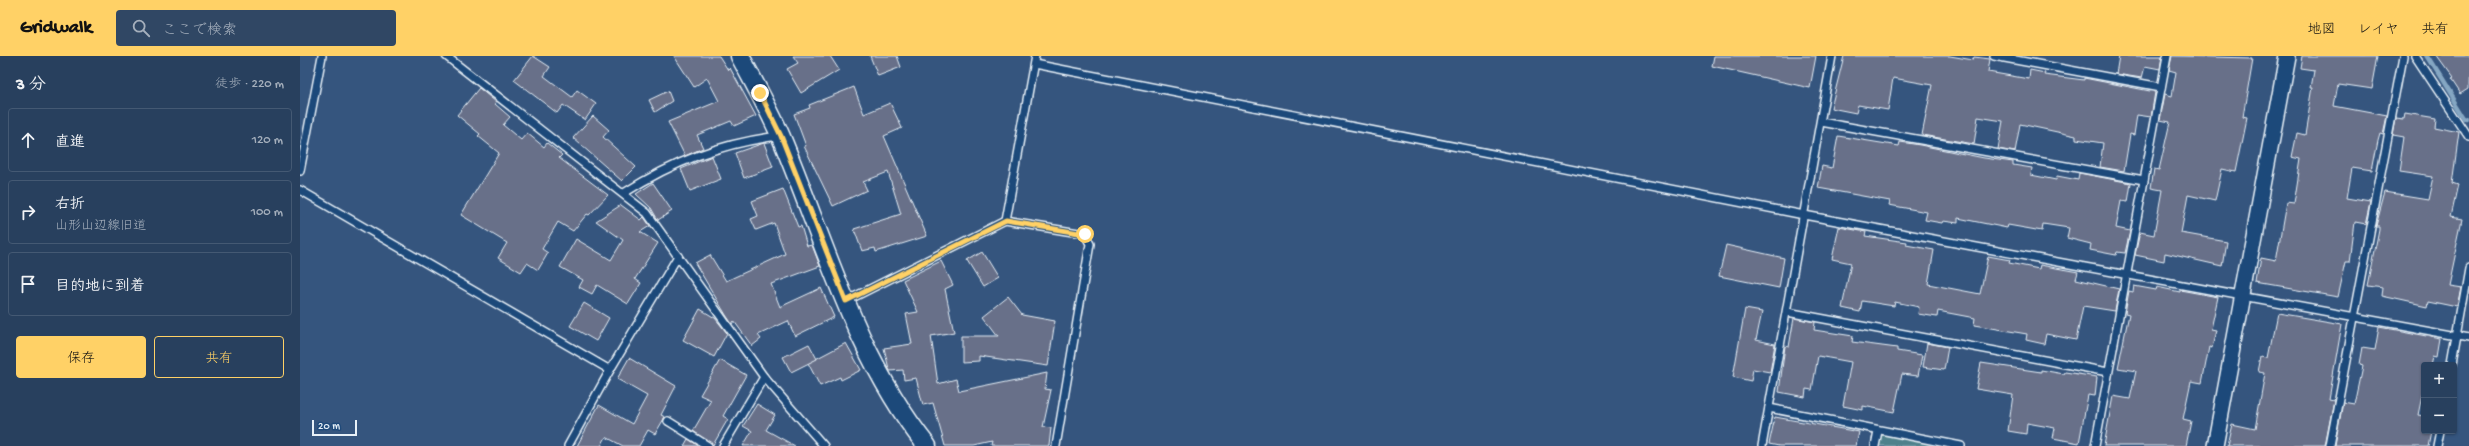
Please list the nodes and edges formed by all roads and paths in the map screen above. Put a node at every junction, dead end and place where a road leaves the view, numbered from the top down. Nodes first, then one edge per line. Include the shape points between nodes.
1 (322, 56) edge
2 (446, 56) edge
3 (740, 56) edge
4 (1035, 56) edge
5 (1832, 56) edge
6 (1994, 56) edge
7 (2167, 56) edge
8 (2286, 56) edge
9 (2403, 56) edge
10 (2415, 56) edge
11 (1034, 64) junction
12 (2161, 87) junction
13 (1821, 122) junction
14 (781, 136) junction
15 (2469, 137) edge
16 (300, 171) edge
17 (2144, 180) junction
18 (300, 190) edge
19 (624, 193) junction
20 (1804, 215) junction
21 (1006, 221) junction
22 (678, 256) junction
23 (2469, 268) edge
24 (2126, 275) junction
25 (2242, 297) junction
26 (846, 301) junction
27 (1787, 312) junction
28 (2354, 317) junction
29 (2457, 336) junction
30 (2469, 338) edge
31 (2453, 362) edge
32 (610, 370) junction
33 (2108, 372) junction
34 (764, 377) junction
35 (1769, 408) junction
36 (668, 421) dead end
37 (1878, 431) junction
38 (2439, 434) edge
39 (568, 446) edge
40 (708, 446) edge
41 (723, 446) edge
42 (824, 446) edge
43 (927, 446) edge
44 (1056, 446) edge
45 (1762, 446) edge
46 (1875, 446) edge
47 (1961, 446) edge
48 (2095, 446) edge
49 (2215, 446) edge
50 (2330, 446) edge
51 (2437, 446) edge

1 - 16 lane
2 - 19 lane via 602,179
3 - 14 street
4 - 11 lane
5 - 13 lane
6 - 12 lane
7 - 12 lane
8 - 25 street
9 - 28 lane
10 - 15 lane
11 - 20 lane
11 - 21 lane
12 - 17 lane
13 - 17 lane
13 - 20 lane
14 - 19 lane via 744,141 706,152 656,173
14 - 26 street
17 - 24 lane
18 - 32 lane
19 - 22 lane via 647,213
20 - 24 lane
20 - 27 lane
21 - 26 lane
21 - 44 lane via 1085,234 1090,244
22 - 32 lane
22 - 34 lane
23 - 29 lane
24 - 25 lane
24 - 33 lane
25 - 28 lane
25 - 49 street
26 - 43 street via 874,366 907,421
27 - 33 lane
27 - 35 lane
28 - 29 lane
28 - 50 lane
29 - 30 lane
29 - 31 lane
32 - 39 lane
33 - 48 lane
34 - 41 lane
34 - 42 lane
35 - 37 lane
35 - 45 lane
36 - 40 lane
37 - 46 lane
37 - 47 lane
38 - 51 lane

